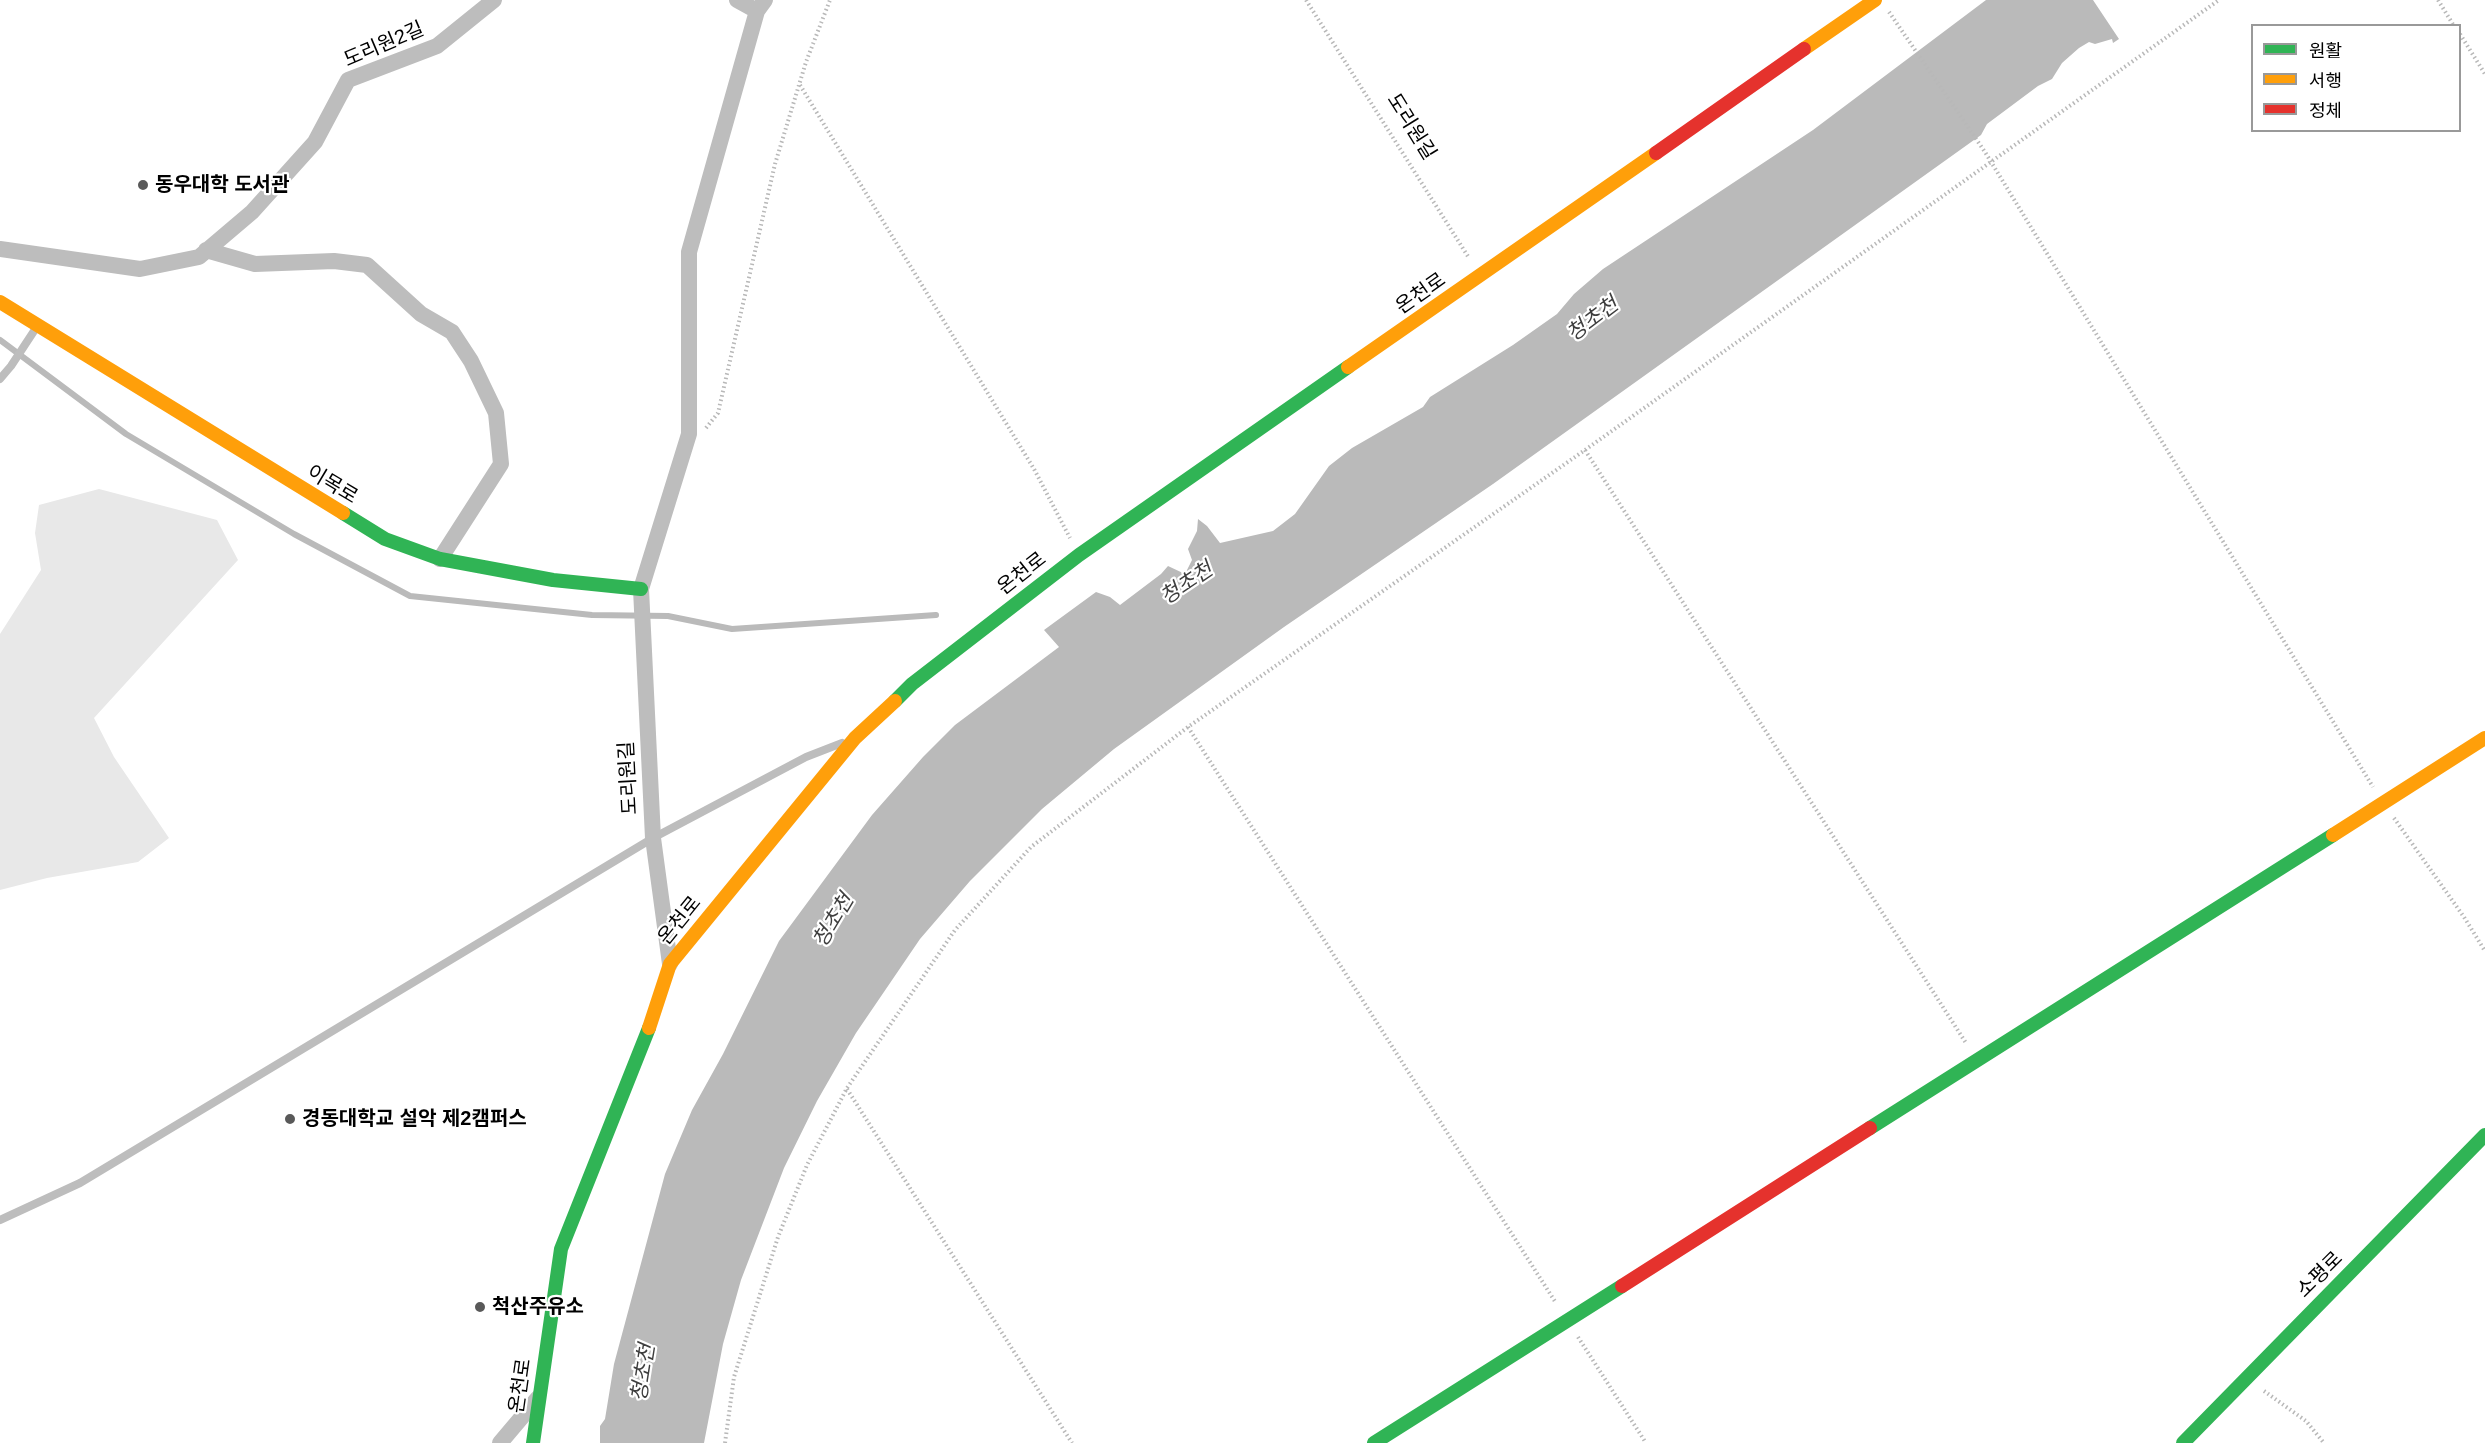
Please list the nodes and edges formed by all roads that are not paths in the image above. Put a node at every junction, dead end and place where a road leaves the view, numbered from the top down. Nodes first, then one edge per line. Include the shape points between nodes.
1 (494, 0) edge
2 (736, 0) edge
3 (1875, 0) edge
4 (761, 5) edge
5 (0, 249) edge
6 (206, 250) junction
7 (0, 302) edge
8 (35, 329) junction
9 (0, 379) edge
10 (440, 559) junction
11 (641, 589) junction
12 (855, 738) junction
13 (2485, 738) edge
14 (653, 838) junction
15 (670, 964) junction
16 (2485, 1135) edge
17 (0, 1220) edge
18 (539, 1397) junction
19 (500, 1443) edge
20 (533, 1443) edge
21 (1374, 1443) edge
22 (2183, 1443) edge

1 - 6 street, 도리원2길 via 437,46 348,80 315,142 252,212
2 - 4 street
3 - 12 street, 온천로 via 1079,555 912,684
4 - 11 street via 689,252 689,434
5 - 6 street, 도리원2길 via 140,269 199,257
6 - 10 street via 255,264 334,261 367,266 421,314 452,332 496,413 501,464
7 - 8 street, 이목로
8 - 9 lane
8 - 10 street, 이목로 via 385,539
10 - 11 street, 이목로 via 554,580
11 - 14 street, 도리원길
12 - 14 lane via 806,758
12 - 15 street, 온천로
13 - 21 street
14 - 15 street, 도리원길
14 - 17 lane via 80,1183
15 - 18 street, 온천로 via 650,1025 561,1249
16 - 22 street, 소평로
18 - 19 street
18 - 20 street, 온천로

